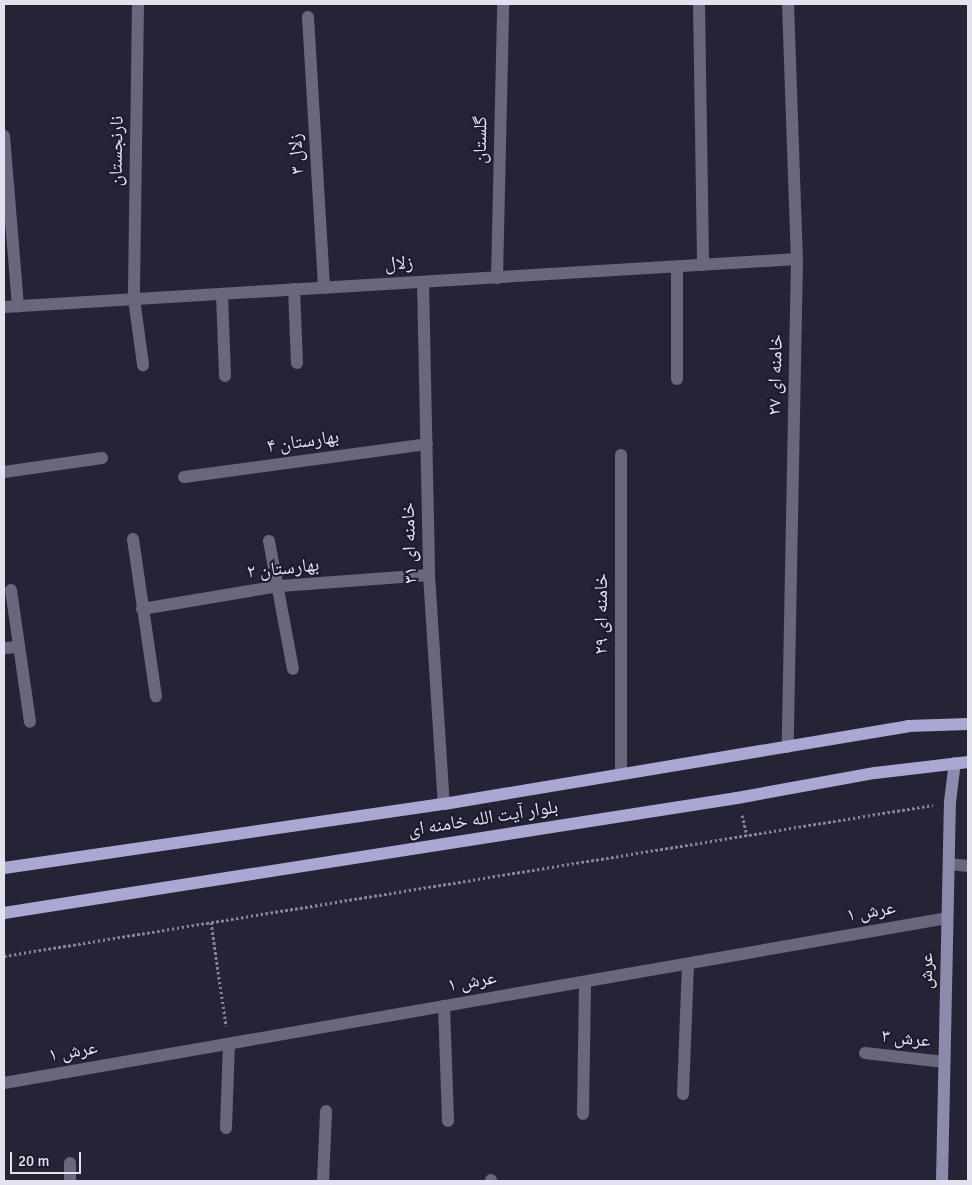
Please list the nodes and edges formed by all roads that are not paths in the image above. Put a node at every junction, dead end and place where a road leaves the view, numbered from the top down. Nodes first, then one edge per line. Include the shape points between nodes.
1 (138, 4) edge
2 (503, 4) edge
3 (699, 4) edge
4 (788, 4) edge
5 (308, 17) dead end
6 (4, 136) edge
7 (798, 259) junction
8 (703, 265) junction
9 (677, 267) junction
10 (497, 278) junction
11 (423, 282) junction
12 (324, 288) junction
13 (294, 290) junction
14 (222, 294) junction
15 (134, 299) junction
16 (18, 306) junction
17 (4, 307) edge
18 (297, 362) dead end
19 (143, 365) dead end
20 (224, 376) dead end
21 (677, 379) dead end
22 (427, 444) junction
23 (621, 455) dead end
24 (102, 458) dead end
25 (4, 472) edge
26 (184, 478) dead end
27 (133, 539) dead end
28 (269, 541) dead end
29 (429, 575) junction
30 (280, 586) junction
31 (11, 590) dead end
32 (142, 609) junction
33 (19, 647) junction
34 (4, 648) edge
35 (293, 669) dead end
36 (156, 696) dead end
37 (30, 722) dead end
38 (968, 724) edge
39 (788, 747) junction
40 (968, 762) edge
41 (955, 763) junction
42 (621, 773) junction
43 (444, 804) junction
44 (948, 864) junction
45 (968, 866) edge
46 (4, 868) edge
47 (4, 913) edge
48 (947, 918) junction
49 (688, 964) junction
50 (585, 982) junction
51 (444, 1006) junction
52 (229, 1044) junction
53 (864, 1053) dead end
54 (944, 1062) junction
55 (4, 1083) edge
56 (684, 1094) dead end
57 (326, 1111) dead end
58 (583, 1114) dead end
59 (448, 1121) dead end
60 (226, 1128) dead end
61 (70, 1163) dead end
62 (70, 1181) edge
63 (323, 1181) edge
64 (942, 1181) edge

1 - 15 street, نارنجستان
2 - 10 street, گلستان
3 - 8 street
4 - 7 street, خامنه ای ۲۷
5 - 12 street, ۳ زلال
6 - 16 street
7 - 8 street, زلال
7 - 39 street, خامنه ای ۲۷
8 - 9 street, زلال
9 - 10 street, زلال
9 - 21 street
10 - 11 street, زلال
11 - 12 street, زلال
11 - 22 street, خامنه ای ۳۱
12 - 13 street, زلال
13 - 14 street, زلال
13 - 18 street
14 - 15 street, زلال
14 - 20 street
15 - 16 street, زلال
15 - 19 street, نارنجستان
16 - 17 street, زلال
22 - 26 street, بهارستان ۴
22 - 29 street, خامنه ای ۳۱
23 - 42 street, خامنه ای ۲۹
24 - 25 street
27 - 32 street
28 - 30 street
29 - 30 street, بهارستان ۲
29 - 43 street, خامنه ای ۳۱
30 - 32 street, بهارستان ۲
30 - 35 street
31 - 33 street
32 - 36 street
33 - 34 street
33 - 37 street
38 - 39 main road, بلوار آیت الله خامنه ای via 908,726
39 - 42 main road, بلوار آیت الله خامنه ای
40 - 41 main road, بلوار آیت الله خامنه ای
41 - 44 street, عرش
41 - 47 main road, بلوار آیت الله خامنه ای via 876,772 737,798
42 - 43 main road, بلوار آیت الله خامنه ای
43 - 46 main road, بلوار آیت الله خامنه ای
44 - 45 street
44 - 48 street, عرش
48 - 49 street, عرش ۱
48 - 54 street, عرش
49 - 50 street, عرش ۱
49 - 56 street
50 - 51 street, عرش ۱
50 - 58 street
51 - 52 street, عرش ۱
51 - 59 street
52 - 55 street, عرش ۱
52 - 60 street
53 - 54 street, عرش ۳
54 - 64 street, عرش
57 - 63 street
61 - 62 street

